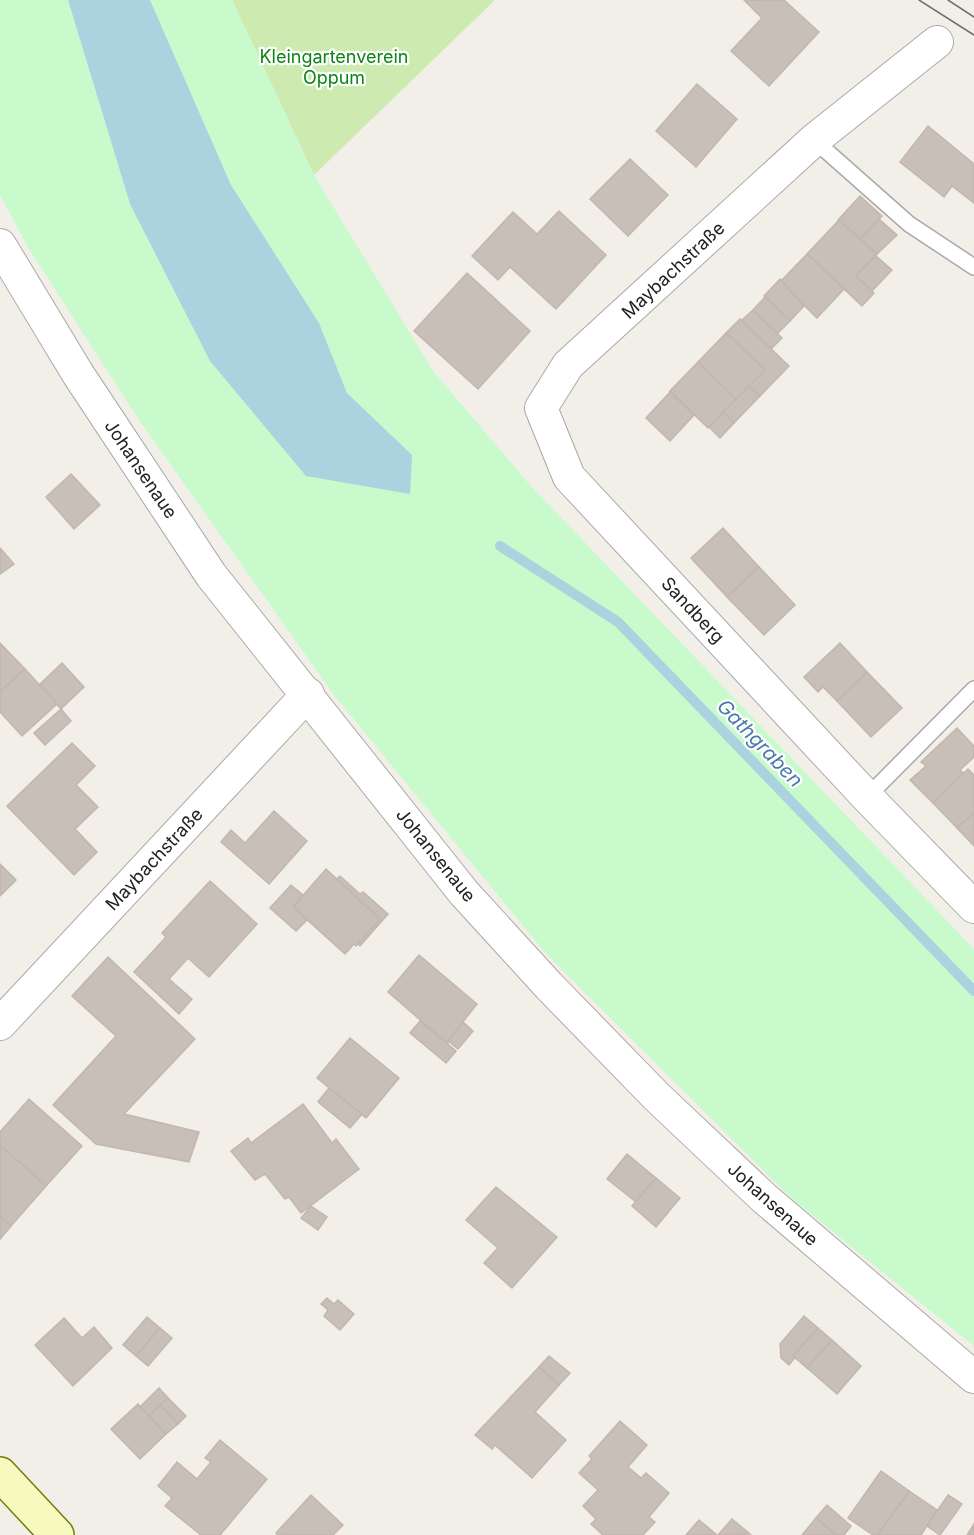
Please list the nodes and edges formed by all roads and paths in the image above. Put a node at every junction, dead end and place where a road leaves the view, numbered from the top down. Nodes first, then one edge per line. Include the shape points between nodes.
1 (937, 42) dead end
2 (814, 140) junction
3 (0, 245) edge
4 (974, 267) edge
5 (541, 408) joint
6 (974, 689) edge
7 (308, 694) junction
8 (867, 797) junction
9 (974, 907) edge
10 (0, 1024) edge
11 (974, 1377) edge
12 (0, 1474) edge
13 (57, 1535) edge

1 - 2 street, Maybachstraße
2 - 4 lane via 909,224
2 - 5 street, Maybachstraße via 568,365
3 - 7 street, Johansenaue via 78,374 212,575
5 - 8 street, Sandberg via 569,477
6 - 8 lane
7 - 10 street, Maybachstraße
7 - 11 street, Johansenaue via 464,892 549,986 764,1198
8 - 9 street, Sandberg
12 - 13 main road

